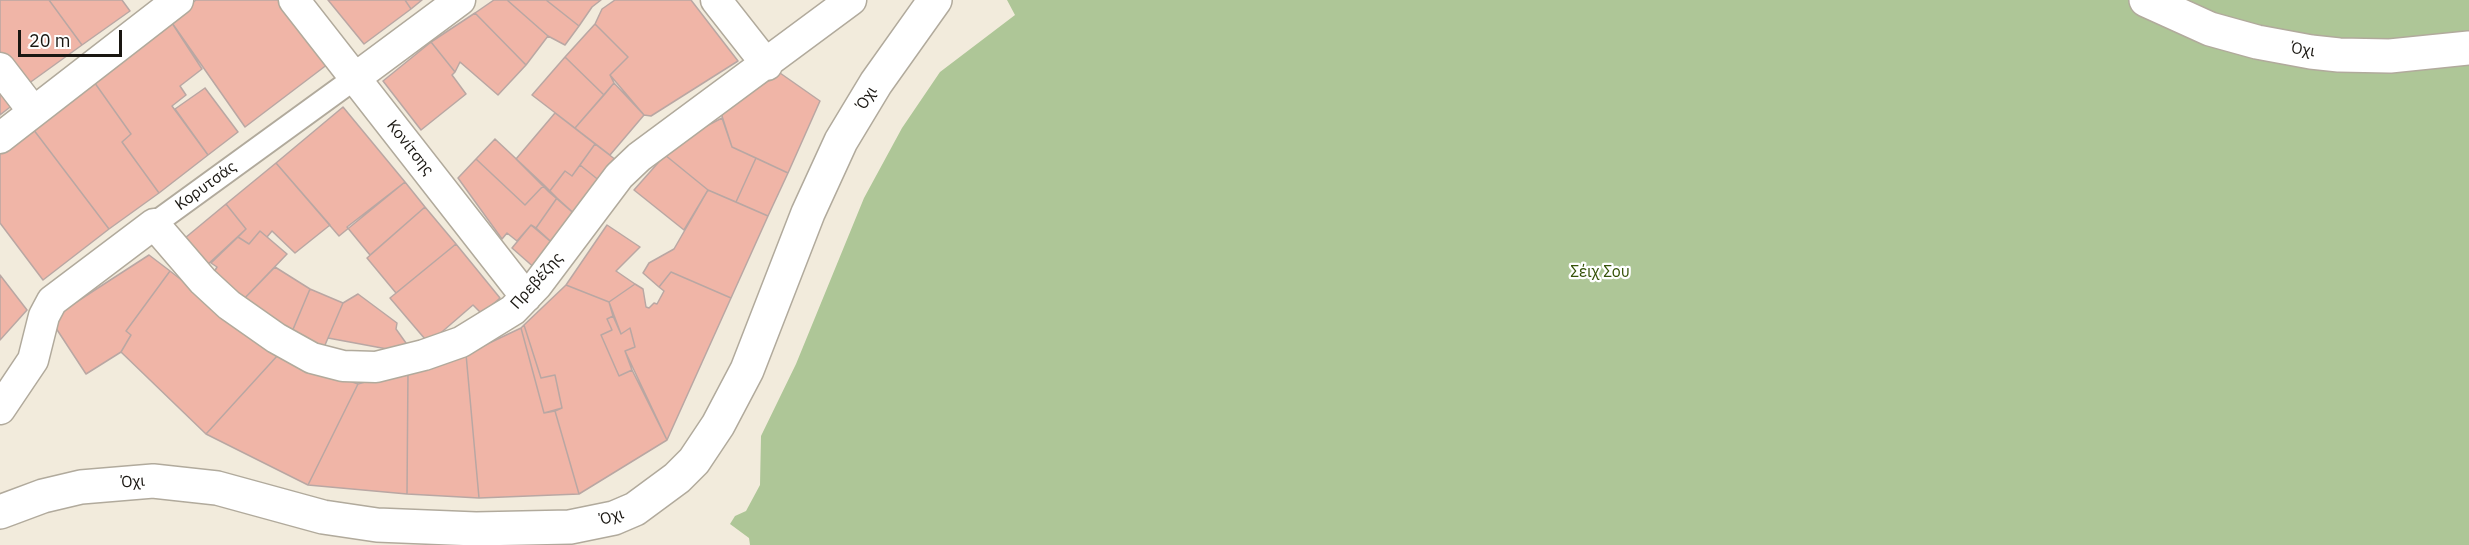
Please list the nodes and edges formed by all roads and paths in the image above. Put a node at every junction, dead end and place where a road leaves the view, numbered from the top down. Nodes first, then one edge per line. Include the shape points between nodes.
1 (178, 0) edge
2 (294, 0) edge
3 (460, 0) edge
4 (716, 0) edge
5 (851, 0) edge
6 (935, 0) edge
7 (2146, 0) edge
8 (2469, 48) edge
9 (767, 65) junction
10 (0, 68) edge
11 (355, 78) junction
12 (33, 111) junction
13 (0, 138) edge
14 (154, 224) junction
15 (526, 297) junction
16 (0, 409) edge
17 (0, 512) edge

1 - 12 street
2 - 11 street, Κονίτσης
3 - 11 street, Κορυτσάς
4 - 9 street
5 - 9 street, Πρεβέζης
6 - 17 main road, Όχι via 876,83 841,141 808,213 747,369 718,425 684,471 635,509 614,518 570,527 377,525 323,517 217,488 153,481 71,490
7 - 8 main road, Όχι via 2210,29 2311,52 2423,55
9 - 15 street, Πρεβέζης via 658,142 619,176
10 - 12 street
11 - 14 street, Κορυτσάς
11 - 15 street, Κονίτσης
12 - 13 street
14 - 15 street, Πρεβέζης via 229,305 288,346 334,364 376,367 424,356 479,332
14 - 16 street, Κορυτσάς via 52,301 44,316 33,360

